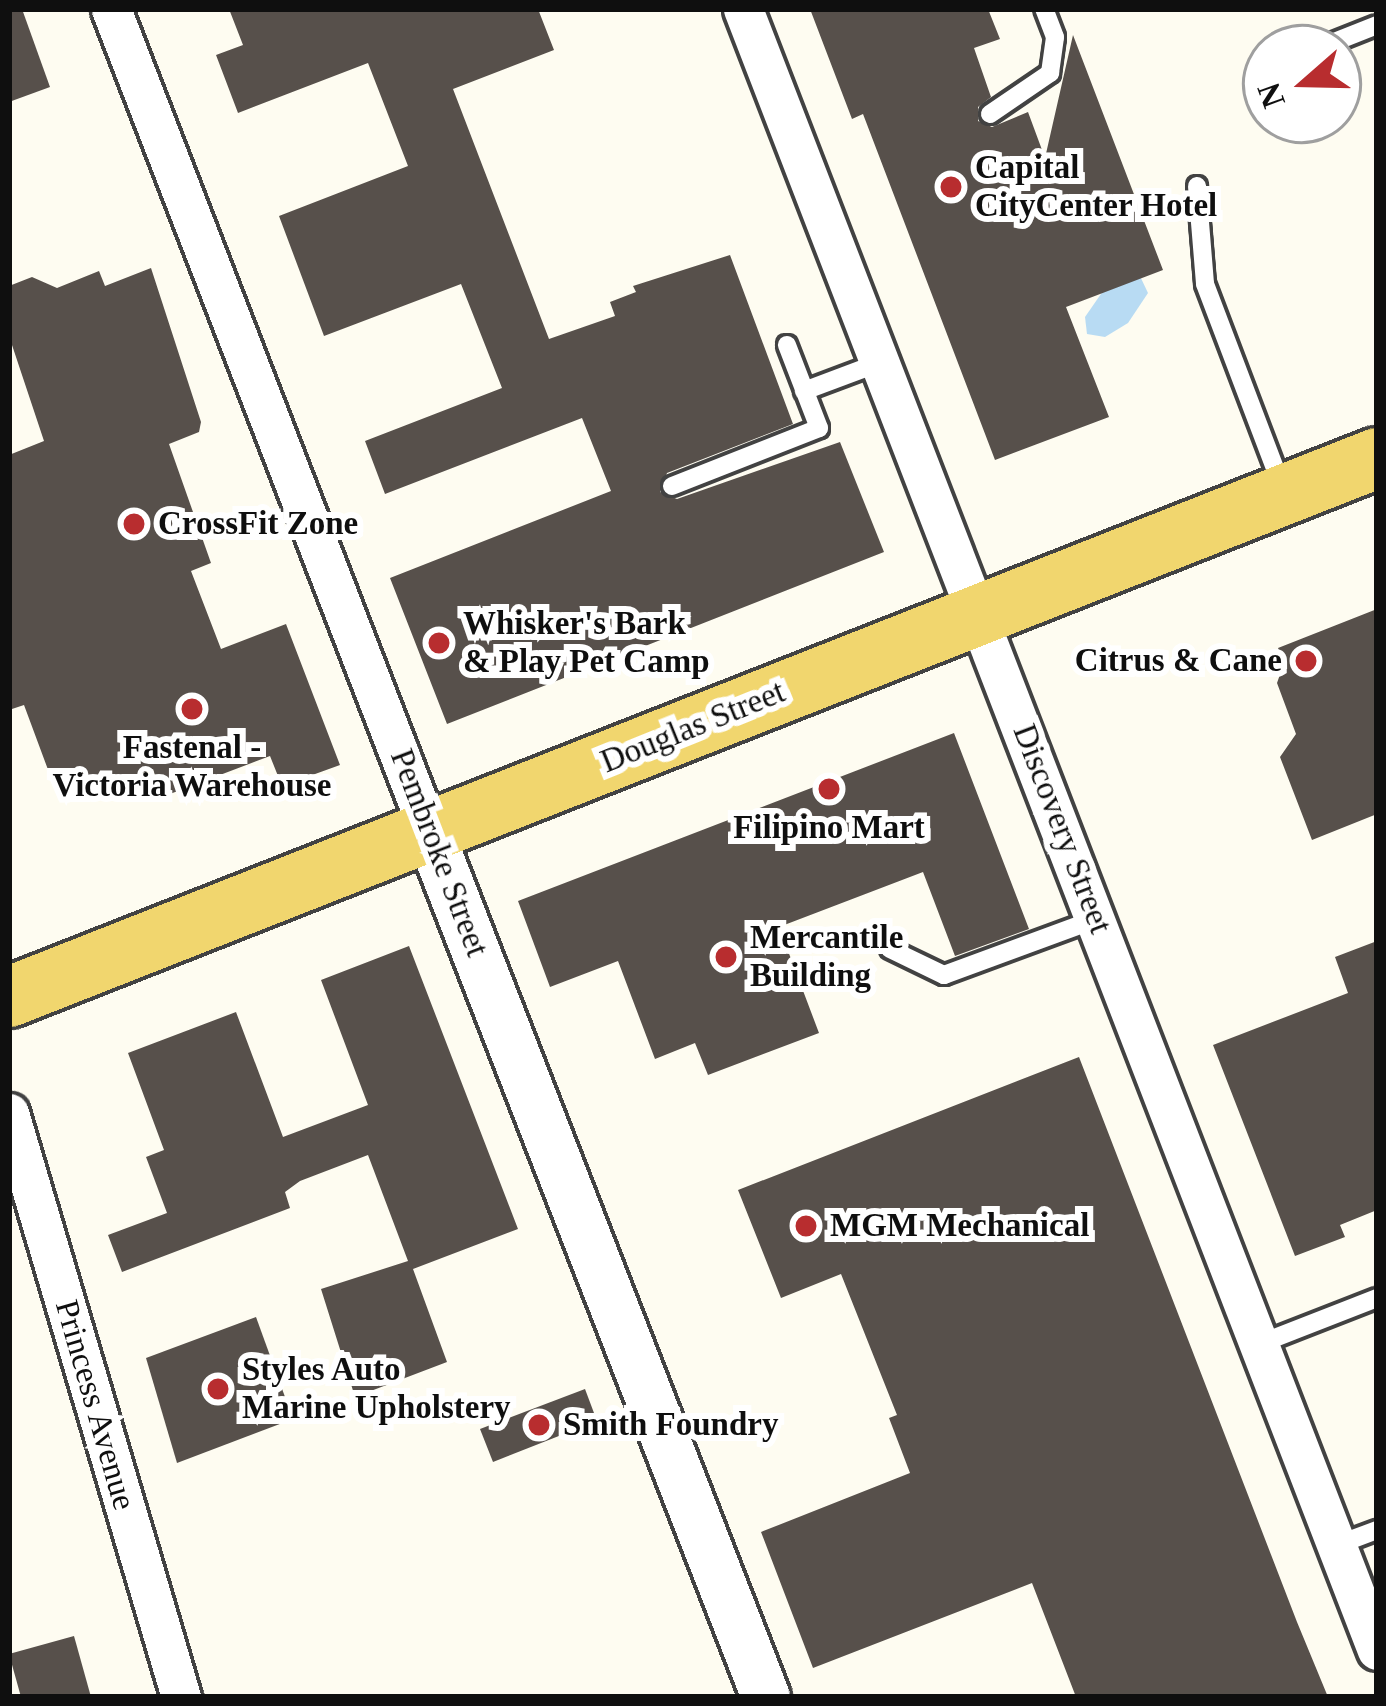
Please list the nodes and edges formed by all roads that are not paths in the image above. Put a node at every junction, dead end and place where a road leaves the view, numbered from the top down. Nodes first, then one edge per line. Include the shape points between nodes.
1 (110, 9) edge
2 (743, 9) edge
3 (1044, 9) edge
4 (990, 114) dead end
5 (1197, 186) dead end
6 (787, 345) dead end
7 (881, 362) junction
8 (805, 391) junction
9 (1377, 458) edge
10 (672, 486) dead end
11 (1284, 494) junction
12 (978, 610) junction
13 (430, 834) junction
14 (1096, 919) junction
15 (890, 950) dead end
16 (9, 997) edge
17 (9, 1113) edge
18 (1377, 1298) edge
19 (1259, 1344) junction
20 (1377, 1529) edge
21 (1336, 1546) junction
22 (1377, 1650) edge
23 (181, 1697) edge
24 (766, 1697) edge

1 - 13 street, Pembroke Street
2 - 7 street, Discovery Street
3 - 4 lane via 1055,38 1051,73
5 - 11 lane via 1205,284
6 - 8 lane
7 - 8 lane
7 - 12 street, Discovery Street
8 - 10 lane via 819,428
9 - 11 main road, Douglas Street
11 - 12 main road, Douglas Street
12 - 13 main road, Douglas Street
12 - 14 street, Discovery Street
13 - 16 main road, Douglas Street
13 - 24 street, Pembroke Street
14 - 15 lane via 944,975
14 - 19 street, Discovery Street
17 - 23 street, Princess Avenue
18 - 19 lane
19 - 21 street, Discovery Street
20 - 21 lane
21 - 22 street, Discovery Street

